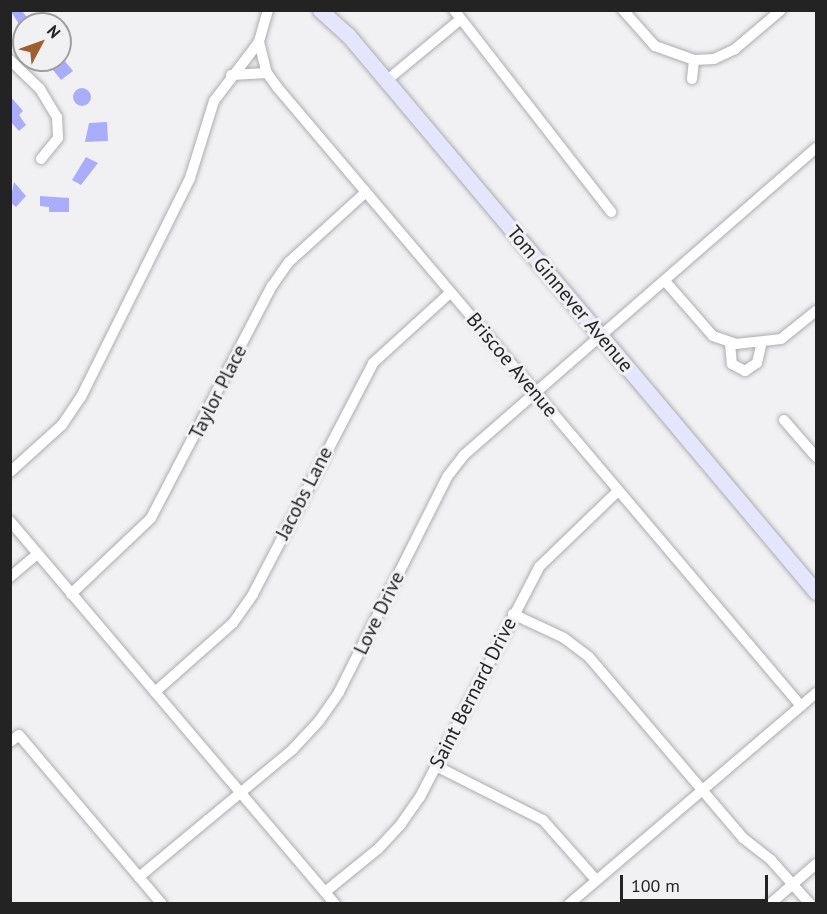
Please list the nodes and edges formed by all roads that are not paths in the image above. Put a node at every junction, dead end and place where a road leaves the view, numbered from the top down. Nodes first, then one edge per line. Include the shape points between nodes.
1 (268, 10) edge
2 (320, 10) edge
3 (623, 10) edge
4 (781, 10) edge
5 (457, 15) edge
6 (259, 42) junction
7 (10, 60) edge
8 (694, 60) junction
9 (267, 73) junction
10 (231, 75) junction
11 (692, 79) dead end
12 (386, 81) junction
13 (816, 148) edge
14 (41, 159) dead end
15 (366, 192) junction
16 (611, 212) dead end
17 (665, 281) junction
18 (450, 293) junction
19 (816, 311) edge
20 (602, 336) junction
21 (730, 343) junction
22 (761, 345) junction
23 (534, 391) junction
24 (784, 420) dead end
25 (816, 457) edge
26 (10, 472) edge
27 (618, 491) junction
28 (10, 521) edge
29 (38, 554) junction
30 (10, 577) edge
31 (816, 592) edge
32 (71, 594) junction
33 (513, 614) junction
34 (155, 692) junction
35 (816, 693) edge
36 (801, 706) junction
37 (10, 742) edge
38 (436, 766) junction
39 (702, 790) junction
40 (241, 794) junction
41 (816, 864) edge
42 (139, 877) junction
43 (596, 880) junction
44 (793, 884) junction
45 (326, 892) junction
46 (162, 903) edge
47 (335, 903) edge
48 (569, 903) edge
49 (770, 903) edge
50 (810, 903) edge

1 - 6 street
2 - 12 main road, Tom Ginnever Avenue
3 - 8 street via 656,46
4 - 8 street via 735,49 714,59
5 - 12 street
5 - 16 street
6 - 9 street, Briscoe Avenue
6 - 10 street
7 - 14 street via 40,89 57,117 58,138
8 - 11 street
9 - 10 street
9 - 15 street, Briscoe Avenue
10 - 26 street via 214,101 171,218 81,397 63,425
12 - 20 main road, Tom Ginnever Avenue
13 - 17 street, Love Drive
15 - 18 street, Briscoe Avenue
15 - 32 street, Taylor Place via 289,262 272,286 151,518
17 - 20 street, Love Drive
17 - 21 street via 701,324
18 - 23 street, Briscoe Avenue
18 - 34 street, Jacobs Lane via 372,363 253,594 233,623
19 - 22 street via 781,339
20 - 23 street, Love Drive
20 - 31 main road, Tom Ginnever Avenue
21 - 22 street
21 - 22 street via 732,364 745,371 757,363
23 - 27 street, Briscoe Avenue
23 - 40 street, Love Drive via 464,455 447,477 339,693 319,721
24 - 25 street
27 - 33 street, Saint Bernard Drive via 539,567
27 - 36 street, Briscoe Avenue
28 - 29 street
29 - 30 street
29 - 32 street
32 - 34 street
33 - 38 street, Saint Bernard Drive
33 - 39 street via 564,638 589,657
34 - 40 street
35 - 36 street
36 - 39 street
37 - 42 street via 19,735
38 - 43 street via 543,820
38 - 45 street, Saint Bernard Drive via 401,824 378,849
39 - 43 street
39 - 44 street via 743,838
40 - 42 street, Love Drive
40 - 45 street
41 - 44 street
42 - 46 street
43 - 48 street
44 - 49 street
44 - 50 street
45 - 47 street

